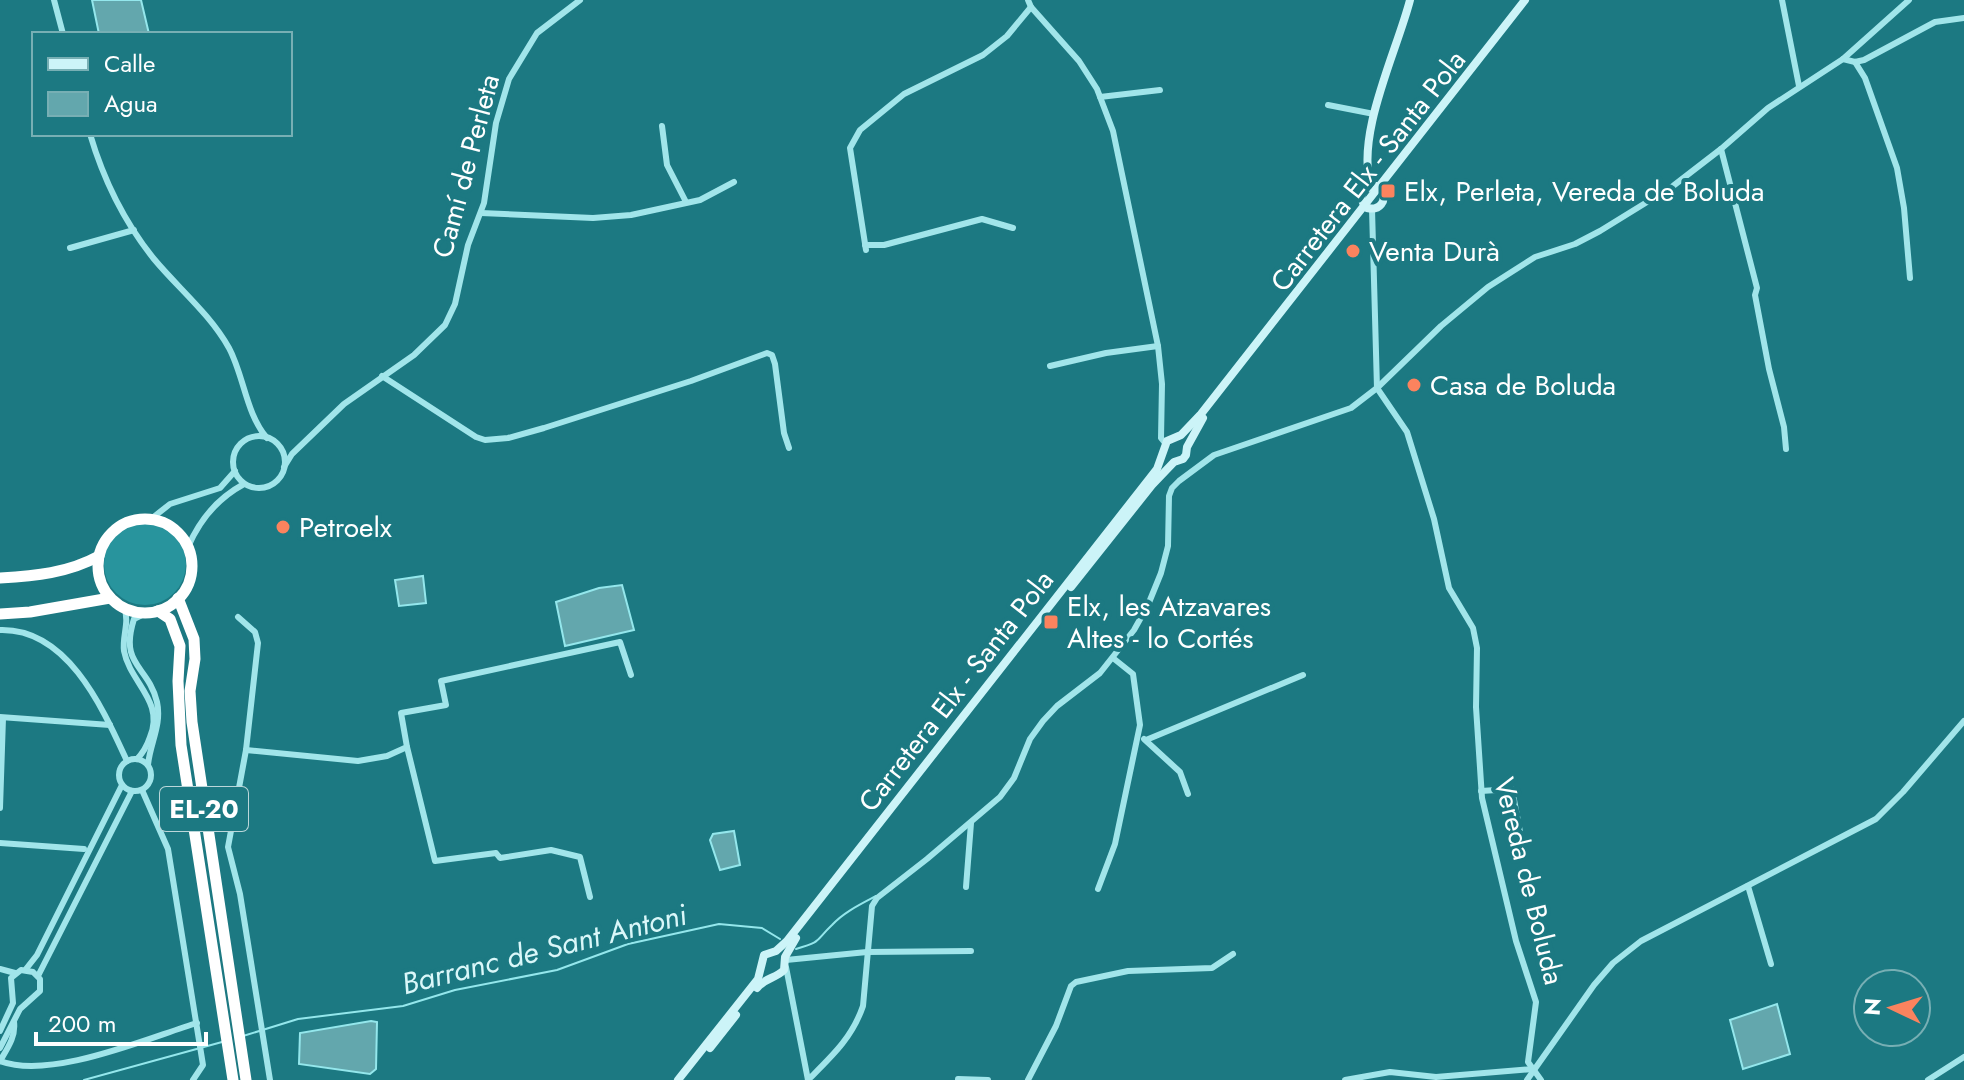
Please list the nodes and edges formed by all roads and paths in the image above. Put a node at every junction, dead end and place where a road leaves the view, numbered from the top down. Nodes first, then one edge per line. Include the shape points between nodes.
1 (54, 0) edge
2 (580, 0) edge
3 (1410, 0) edge
4 (1528, 0) edge
5 (1782, 0) edge
6 (1909, 0) edge
7 (1029, 4) edge
8 (1964, 18) edge
9 (62, 32) edge
10 (1843, 59) junction
11 (1855, 62) junction
12 (1799, 86) junction
13 (1160, 90) dead end
14 (1100, 97) junction
15 (1328, 105) dead end
16 (1374, 114) junction
17 (662, 126) dead end
18 (91, 136) edge
19 (1721, 149) junction
20 (734, 182) dead end
21 (1377, 188) junction
22 (686, 202) junction
23 (1368, 207) junction
24 (481, 213) junction
25 (1013, 228) dead end
26 (134, 230) junction
27 (70, 248) dead end
28 (1910, 278) dead end
29 (1158, 346) junction
30 (1050, 366) dead end
31 (382, 376) junction
32 (1377, 388) junction
33 (253, 411) junction
34 (251, 438) junction
35 (267, 438) junction
36 (1176, 438) junction
37 (1165, 443) junction
38 (301, 445) junction
39 (280, 448) junction
40 (789, 448) dead end
41 (1786, 449) dead end
42 (1187, 451) junction
43 (1164, 454) junction
44 (1176, 462) junction
45 (284, 467) junction
46 (235, 471) junction
47 (1189, 472) junction
48 (244, 484) junction
49 (151, 519) junction
50 (188, 547) junction
51 (99, 556) junction
52 (0, 578) edge
53 (110, 598) junction
54 (178, 598) junction
55 (124, 607) junction
56 (152, 612) junction
57 (0, 614) edge
58 (238, 617) dead end
59 (0, 630) edge
60 (1113, 658) junction
61 (631, 675) dead end
62 (1303, 675) dead end
63 (2, 718) edge
64 (1964, 721) edge
65 (110, 725) junction
66 (1, 730) edge
67 (1138, 733) junction
68 (1146, 740) junction
69 (407, 747) junction
70 (246, 750) junction
71 (137, 759) junction
72 (127, 761) junction
73 (148, 765) junction
74 (122, 785) junction
75 (142, 790) junction
76 (132, 791) junction
77 (1481, 791) junction
78 (1188, 794) dead end
79 (0, 808) edge
80 (971, 822) junction
81 (0, 843) edge
82 (84, 849) dead end
83 (1524, 853) dead end
84 (1748, 886) junction
85 (966, 887) dead end
86 (1098, 889) dead end
87 (590, 897) dead end
88 (776, 951) junction
89 (971, 951) dead end
90 (867, 952) junction
91 (1233, 954) dead end
92 (785, 962) junction
93 (1771, 964) dead end
94 (762, 968) junction
95 (0, 969) edge
96 (26, 969) junction
97 (15, 973) junction
98 (38, 976) junction
99 (771, 976) junction
100 (0, 977) edge
101 (10, 984) junction
102 (13, 994) junction
103 (28, 1001) junction
104 (4, 1017) edge
105 (14, 1022) junction
106 (197, 1023) junction
107 (0, 1031) edge
108 (0, 1048) edge
109 (1964, 1057) edge
110 (0, 1061) edge
111 (1533, 1069) junction
112 (958, 1079) edge
113 (193, 1080) edge
114 (233, 1080) edge
115 (246, 1080) edge
116 (270, 1080) edge
117 (678, 1080) edge
118 (685, 1080) edge
119 (808, 1080) edge
120 (988, 1080) edge
121 (1028, 1080) edge
122 (1345, 1080) edge
123 (1527, 1080) edge
124 (1541, 1080) edge
125 (1928, 1080) edge

1 - 9 street
2 - 24 street, Camí de Perleta via 537,33 509,79
3 - 16 main road
4 - 21 main road, Carretera Elx - Santa Pola
5 - 12 street
6 - 10 street
7 - 14 street via 1079,61
7 - 25 street via 1007,36 983,55 904,94 860,130 850,148 865,247 982,219
8 - 11 street via 1935,22
10 - 11 street
10 - 12 street
11 - 28 street via 1897,168
12 - 19 street
13 - 14 street
14 - 29 street via 1113,131
15 - 16 street
16 - 21 main road via 1369,142
17 - 22 street via 667,165
18 - 26 street via 105,180
19 - 32 street via 1637,210 1575,244 1535,257 1488,287
19 - 41 street via 1757,288
20 - 22 street
21 - 23 main road, Carretera Elx - Santa Pola
21 - 23 main road via 1362,193
22 - 24 street via 593,218
23 - 32 street
23 - 36 main road, Carretera Elx - Santa Pola
23 - 42 main road, Carretera Elx - Santa Pola via 1207,413
24 - 31 street, Camí de Perleta via 445,325
26 - 27 street
26 - 33 street via 215,326 230,349
29 - 30 street
29 - 37 street
31 - 38 street, Camí de Perleta
31 - 40 street via 485,440 558,424 767,353 775,364
32 - 47 street via 1351,408 1214,455
32 - 77 street, Vereda de Boluda via 1407,432 1449,588 1473,628
33 - 34 street
33 - 35 street
34 - 35 street
34 - 46 street via 234,455
35 - 39 street
36 - 37 main road
36 - 42 main road
37 - 43 main road
38 - 39 street
38 - 45 street, Camí de Perleta
39 - 45 street
42 - 44 main road
42 - 47 street
43 - 44 main road
43 - 88 main road, Carretera Elx - Santa Pola via 1001,670
44 - 47 street
44 - 92 main road, Carretera Elx - Santa Pola via 1152,485 944,747 789,946
45 - 48 street via 265,488
46 - 48 street
46 - 49 street via 220,488 170,504
47 - 60 street via 1169,496 1168,546 1157,583
48 - 50 street via 206,514
49 - 50 highway via 179,533
49 - 51 highway via 118,527
50 - 54 highway via 191,574
51 - 52 highway via 57,572
51 - 53 highway via 98,571
53 - 55 highway
53 - 57 highway
54 - 56 highway
54 - 115 highway, EL-20 via 194,639 192,722
55 - 56 highway
55 - 71 street via 126,657 154,710 151,735
56 - 73 street via 134,619 129,639 132,658 157,702
56 - 114 highway, EL-20 via 170,619 180,646 181,745
58 - 70 street via 255,632 258,643
59 - 65 street via 30,635 54,649 93,694
60 - 67 street via 1133,674
60 - 80 street via 1043,721 1014,778
61 - 69 street via 620,642 441,681 446,705 401,713
62 - 68 street
63 - 65 street
63 - 66 street
64 - 84 street via 1876,819
65 - 72 street
66 - 79 street
67 - 68 street
67 - 86 street via 1115,844
68 - 78 street via 1180,772
69 - 70 street via 358,761
69 - 87 street via 435,861 551,850 580,857
70 - 116 street via 228,847
71 - 72 street
71 - 73 street
72 - 74 street via 119,772
73 - 75 street via 151,778
74 - 76 street
74 - 96 street
75 - 76 street
75 - 106 street via 168,849
76 - 98 street
77 - 83 street via 1512,789
77 - 111 street, Vereda de Boluda via 1536,1002 1528,1062
80 - 85 street
80 - 90 street via 877,898
81 - 82 street
84 - 93 street
84 - 111 street via 1641,941 1613,963
88 - 92 main road
88 - 94 main road via 764,955
89 - 90 street
90 - 92 street
90 - 119 street via 858,1021 848,1039
91 - 121 street via 1212,968 1128,971 1076,982
92 - 99 main road via 781,973
92 - 119 street
94 - 99 main road
94 - 117 main road
95 - 97 street
96 - 97 street
96 - 98 street
97 - 101 street
98 - 103 street via 40,991
99 - 118 main road
100 - 101 street
101 - 102 street
102 - 103 street
102 - 104 street
103 - 105 street
104 - 107 street
105 - 108 street
105 - 110 street via 13,1038
106 - 110 street via 74,1062 40,1067
106 - 113 street via 203,1062
109 - 125 street
111 - 122 street via 1436,1077 1390,1072
111 - 123 street
111 - 124 street
112 - 120 street

